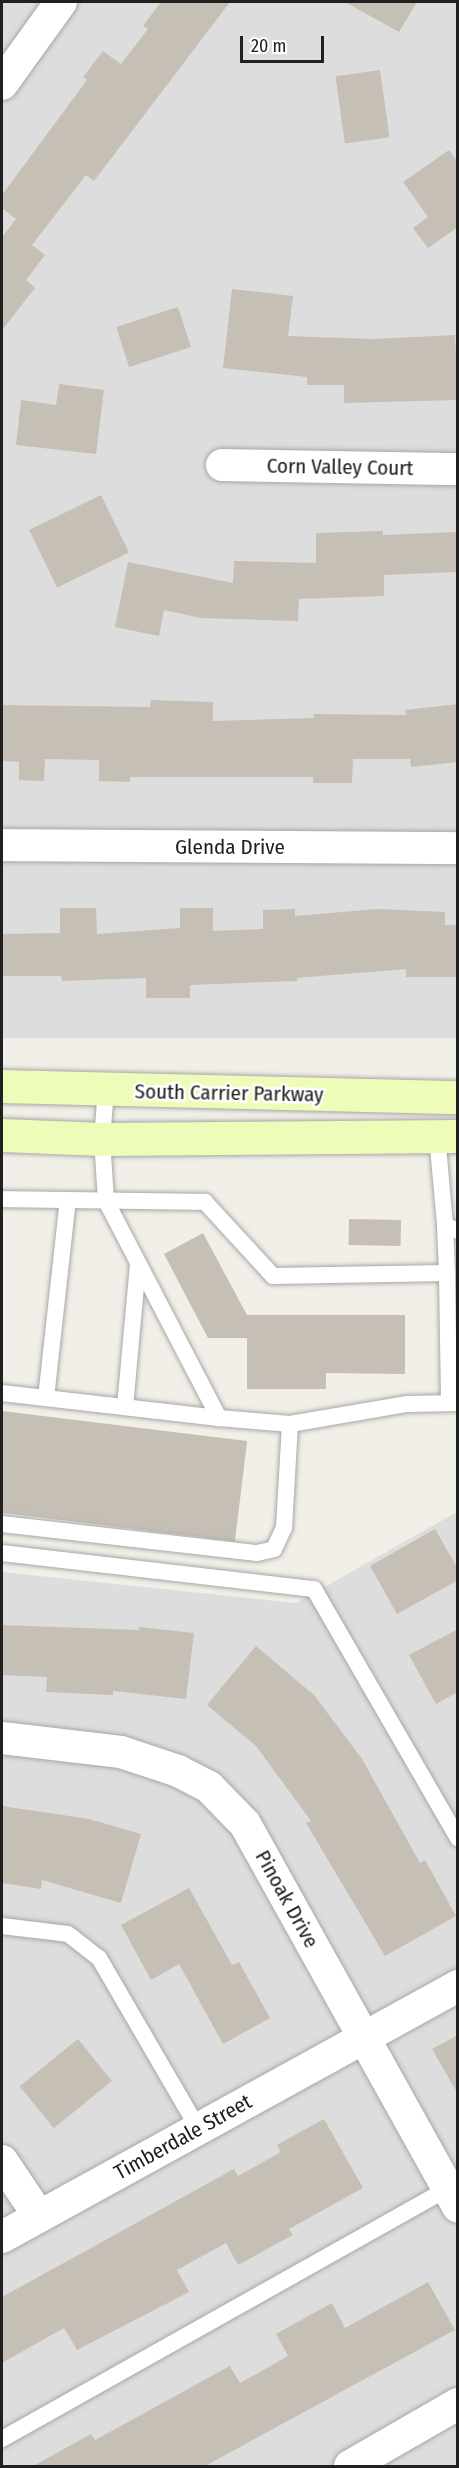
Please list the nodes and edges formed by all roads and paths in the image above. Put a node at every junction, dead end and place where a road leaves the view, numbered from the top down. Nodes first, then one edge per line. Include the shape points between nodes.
1 (61, 2) edge
2 (2, 84) edge
3 (222, 465) dead end
4 (458, 469) edge
5 (2, 845) edge
6 (458, 848) edge
7 (2, 1086) edge
8 (106, 1090) junction
9 (458, 1097) edge
10 (2, 1135) edge
11 (447, 1136) edge
12 (102, 1138) junction
13 (2, 1199) edge
14 (68, 1200) junction
15 (105, 1201) junction
16 (452, 1228) edge
17 (138, 1263) junction
18 (447, 1273) junction
19 (2, 1392) edge
20 (46, 1398) junction
21 (453, 1403) edge
22 (125, 1407) junction
23 (219, 1418) junction
24 (290, 1424) junction
25 (2, 1524) edge
26 (2, 1553) edge
27 (2, 1738) edge
28 (458, 1838) edge
29 (2, 1926) edge
30 (458, 1986) edge
31 (364, 2037) junction
32 (198, 2128) junction
33 (2, 2161) edge
34 (452, 2198) edge
35 (39, 2216) junction
36 (2, 2237) edge
37 (458, 2404) edge
38 (2, 2439) edge
39 (350, 2466) edge

1 - 2 street
3 - 4 street, Corn Valley Court
5 - 6 street, Glenda Drive
7 - 8 main road, South Carrier Parkway
8 - 9 main road, South Carrier Parkway
8 - 12 lane
10 - 12 main road, South Carrier Parkway
11 - 12 main road, South Carrier Parkway
11 - 16 lane
12 - 15 lane
13 - 14 lane
14 - 15 lane
14 - 20 lane
15 - 17 lane
15 - 18 lane via 205,1202 273,1276
16 - 18 lane
17 - 22 lane
17 - 23 lane
18 - 21 lane
19 - 20 lane
20 - 22 lane
21 - 24 lane via 406,1404
22 - 23 lane
23 - 24 lane
24 - 25 lane via 284,1528 274,1549 257,1553
26 - 28 lane via 314,1589
27 - 31 street, Pinoak Drive via 121,1752 209,1786 246,1824
29 - 32 lane via 68,1934 99,1958
30 - 31 street, Timberdale Street
31 - 32 street, Timberdale Street
31 - 34 street, Pinoak Drive
32 - 35 street, Timberdale Street
33 - 35 street
34 - 38 lane
35 - 36 street, Timberdale Street
37 - 39 street

